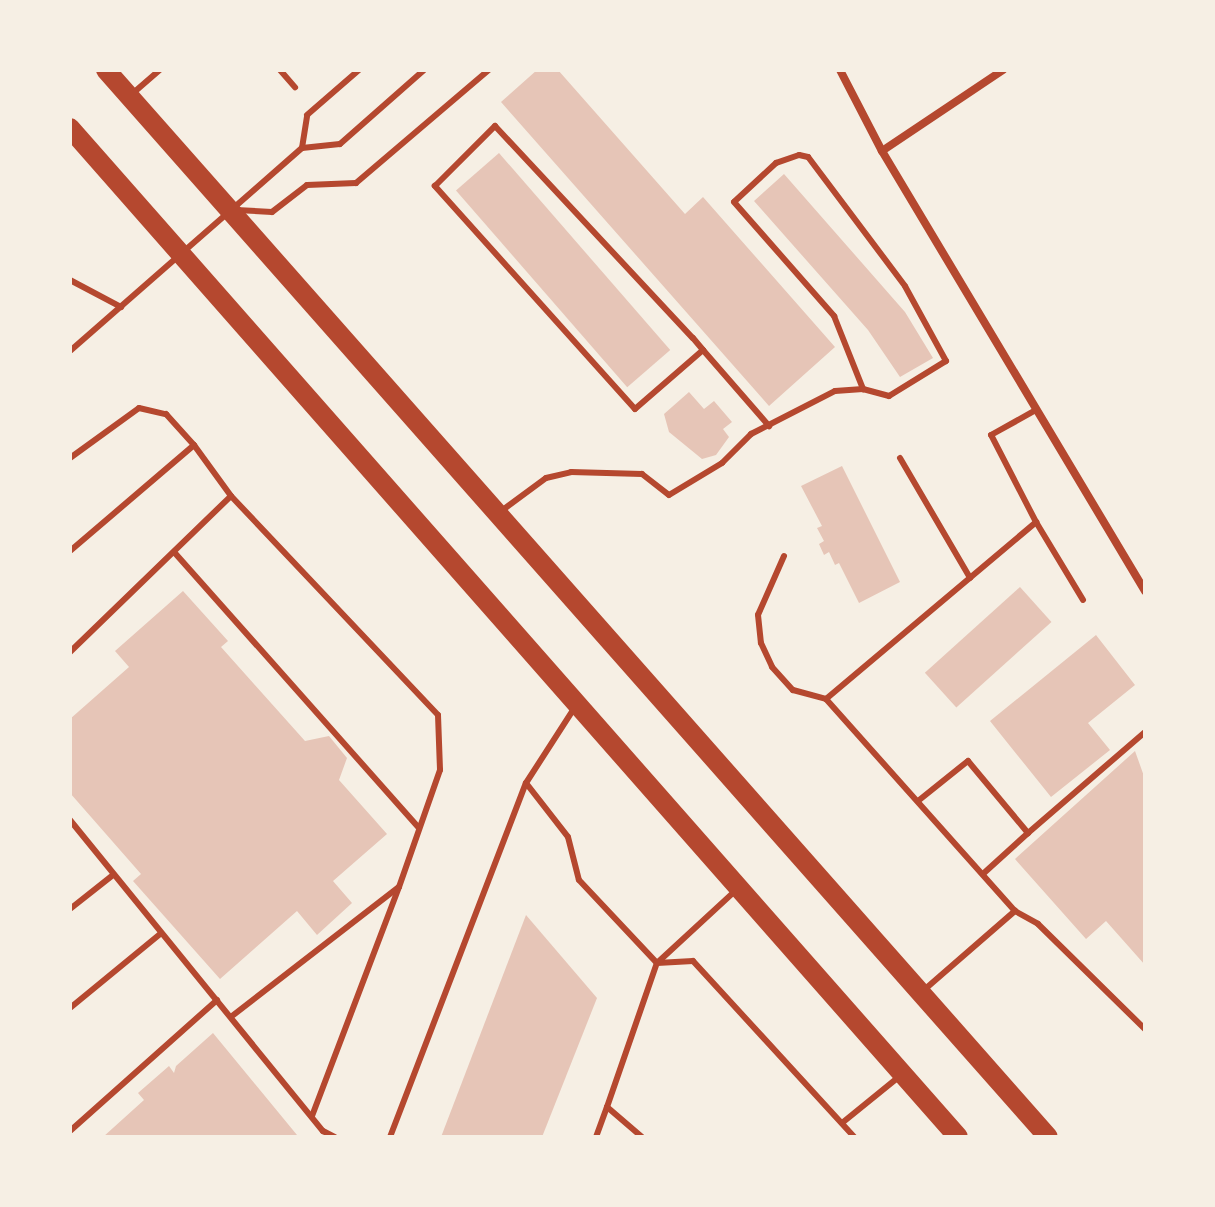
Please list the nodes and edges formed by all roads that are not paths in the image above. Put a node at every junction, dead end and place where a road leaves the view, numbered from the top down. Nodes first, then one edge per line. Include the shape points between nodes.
1 (106, 70) edge
2 (160, 70) edge
3 (280, 70) edge
4 (359, 70) edge
5 (424, 70) edge
6 (489, 70) edge
7 (840, 70) edge
8 (1003, 70) edge
9 (295, 87) dead end
10 (130, 96) junction
11 (70, 128) edge
12 (302, 148) junction
13 (882, 151) junction
14 (228, 209) junction
15 (180, 252) junction
16 (70, 280) edge
17 (121, 307) junction
18 (703, 350) junction
19 (70, 351) edge
20 (863, 389) junction
21 (1036, 410) junction
22 (769, 426) junction
23 (194, 445) junction
24 (70, 458) edge
25 (900, 458) dead end
26 (231, 496) junction
27 (497, 514) junction
28 (1036, 522) junction
29 (70, 551) edge
30 (174, 552) junction
31 (784, 556) dead end
32 (970, 578) junction
33 (1145, 591) edge
34 (1083, 600) dead end
35 (70, 652) edge
36 (826, 699) junction
37 (577, 704) junction
38 (1145, 732) edge
39 (526, 783) junction
40 (918, 801) junction
41 (70, 820) edge
42 (418, 827) junction
43 (1028, 833) junction
44 (983, 874) junction
45 (113, 875) junction
46 (399, 887) junction
47 (739, 888) junction
48 (70, 909) edge
49 (1015, 911) junction
50 (160, 934) junction
51 (657, 963) junction
52 (920, 994) junction
53 (217, 1000) junction
54 (70, 1008) edge
55 (232, 1016) junction
56 (1145, 1029) edge
57 (902, 1074) junction
58 (607, 1107) junction
59 (312, 1116) junction
60 (842, 1123) junction
61 (70, 1131) edge
62 (335, 1137) edge
63 (390, 1137) edge
64 (596, 1137) edge
65 (642, 1137) edge
66 (854, 1137) edge
67 (958, 1137) edge
68 (1048, 1137) edge

1 - 10 main road
2 - 10 lane
3 - 9 lane
4 - 12 lane via 307,115
5 - 12 lane via 340,144
6 - 14 lane via 356,183 307,185 272,212
7 - 13 street
8 - 13 street
10 - 14 main road
11 - 15 main road
12 - 14 lane
13 - 21 street
14 - 15 lane
14 - 27 main road
15 - 17 lane
15 - 37 main road
16 - 17 lane
17 - 19 lane
18 - 18 lane via 495,126 435,186 635,409
18 - 22 lane
20 - 20 lane via 834,316 734,202 776,163 799,155 808,157 905,286 946,361 889,396
20 - 22 lane via 835,391
21 - 28 lane via 991,435
21 - 33 street
22 - 27 lane via 669,495 642,474 571,472 546,478
23 - 24 lane via 166,414 139,408
23 - 26 lane
23 - 29 lane
25 - 32 lane
26 - 30 lane
26 - 42 lane via 438,715 440,770
27 - 52 main road
28 - 32 lane
28 - 34 lane
30 - 35 lane
30 - 42 lane
31 - 36 lane via 758,615 761,643 793,690
32 - 36 lane
36 - 40 lane
37 - 39 lane
37 - 47 main road
38 - 43 lane
39 - 51 lane via 568,837 579,880
39 - 63 lane
40 - 43 lane via 968,761
40 - 44 lane
41 - 45 lane
42 - 46 lane
43 - 44 lane
44 - 49 lane
45 - 48 lane
45 - 50 lane
46 - 55 lane
46 - 59 lane
47 - 51 lane
47 - 57 main road
49 - 52 lane
49 - 56 lane via 1038,924
50 - 53 lane
50 - 54 lane
51 - 58 lane
51 - 60 lane via 693,961
52 - 68 main road
53 - 55 lane
53 - 61 lane
55 - 59 lane
57 - 60 lane
57 - 67 main road
58 - 64 lane
58 - 65 lane
59 - 62 lane
60 - 66 lane

